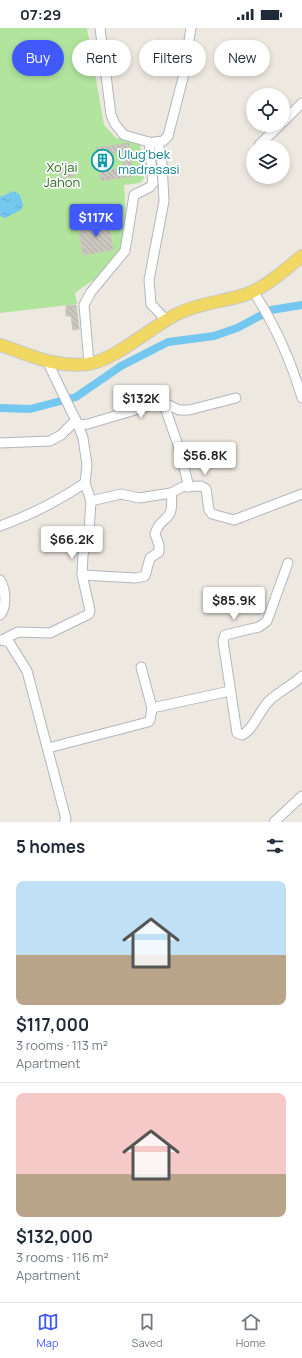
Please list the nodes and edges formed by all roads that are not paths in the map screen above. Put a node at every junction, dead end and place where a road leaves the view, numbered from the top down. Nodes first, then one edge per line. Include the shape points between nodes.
1 (100, 28) edge
2 (191, 28) edge
3 (302, 103) edge
4 (290, 115) edge
5 (273, 132) edge
6 (264, 140) edge
7 (149, 142) junction
8 (158, 142) junction
9 (302, 256) edge
10 (253, 291) junction
11 (166, 320) junction
12 (0, 345) edge
13 (48, 363) junction
14 (89, 364) junction
15 (236, 398) dead end
16 (302, 398) edge
17 (163, 402) junction
18 (77, 422) junction
19 (0, 443) edge
20 (85, 482) junction
21 (189, 487) junction
22 (171, 493) junction
23 (302, 494) edge
24 (92, 501) junction
25 (0, 526) edge
26 (288, 563) dead end
27 (82, 575) junction
28 (0, 580) edge
29 (0, 615) edge
30 (2, 639) edge
31 (141, 667) dead end
32 (302, 676) edge
33 (230, 691) junction
34 (152, 708) junction
35 (48, 748) junction
36 (302, 796) edge
37 (64, 822) edge
38 (274, 822) edge

1 - 7 street via 113,120 124,135
2 - 8 street via 183,78 168,136 164,141
3 - 4 street
5 - 6 street
7 - 8 street
7 - 14 street via 152,185 135,194 125,251 91,292 84,305
8 - 11 street via 164,201 149,280 150,304
9 - 10 main road
10 - 11 main road via 192,307
10 - 16 street via 266,311
11 - 14 main road via 105,358
12 - 13 main road
13 - 14 main road
13 - 18 street
15 - 17 street via 189,410 179,410
17 - 18 street via 88,424
17 - 21 street
18 - 19 street via 50,441
18 - 20 street via 83,438 87,465
20 - 24 street
20 - 25 street via 59,500 28,516
21 - 22 street via 182,487
21 - 23 street via 201,486 206,489 212,514 234,520
22 - 24 street via 139,498 121,494
22 - 27 street via 173,508 156,528 154,534 159,552 150,558 145,576 136,578
24 - 27 street via 89,531 82,555
26 - 33 street via 267,621 259,627 225,635 223,641
27 - 30 street via 89,614 50,633 18,632
28 - 29 street via 5,603
30 - 35 street via 9,642 26,667
31 - 34 street
32 - 33 street via 270,700 249,731 242,735 237,733
33 - 34 street
34 - 35 street via 148,722
35 - 37 street via 66,818
36 - 38 street

